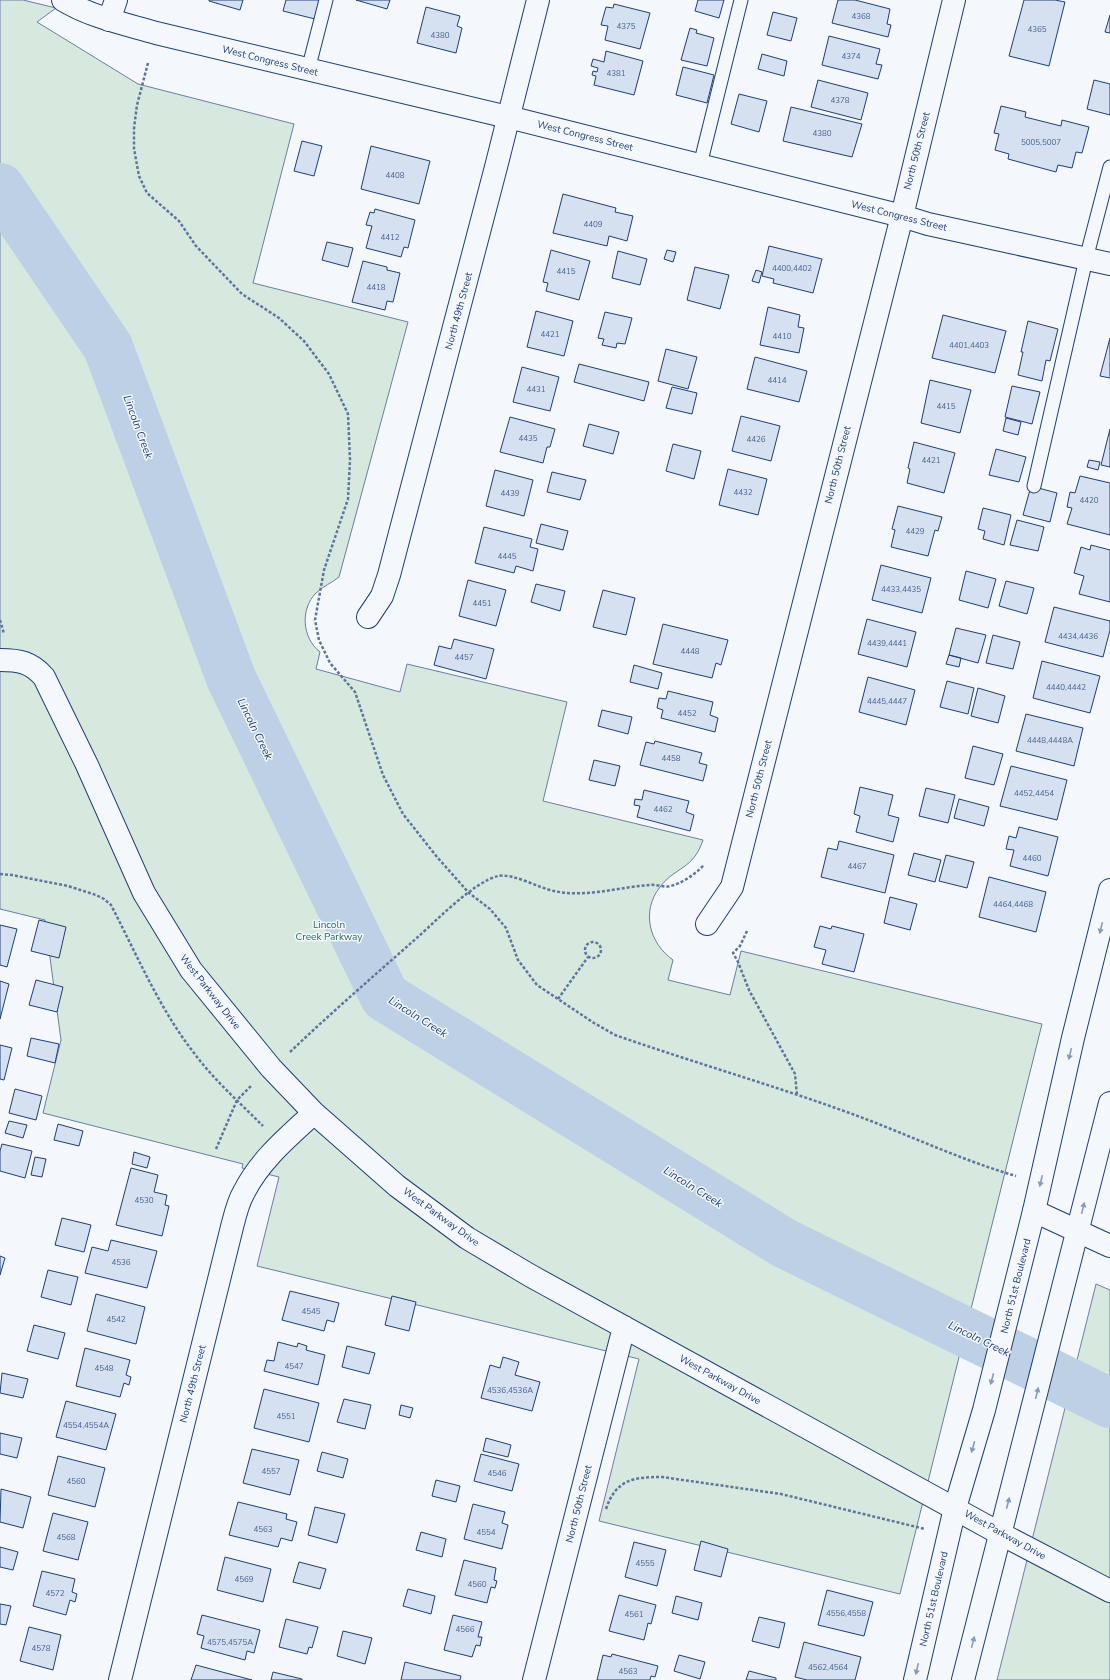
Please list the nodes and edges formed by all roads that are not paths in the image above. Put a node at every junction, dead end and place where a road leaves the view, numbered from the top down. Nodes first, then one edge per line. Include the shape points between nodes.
1 (63, 0) edge
2 (326, 0) edge
3 (538, 0) edge
4 (741, 0) edge
5 (954, 0) edge
6 (113, 10) edge
7 (308, 70) junction
8 (508, 117) junction
9 (700, 165) junction
10 (1110, 168) edge
11 (902, 216) junction
12 (1086, 258) junction
13 (1110, 264) edge
14 (1034, 486) dead end
15 (368, 617) dead end
16 (6, 660) edge
17 (1110, 890) edge
18 (707, 924) dead end
19 (1110, 1103) edge
20 (314, 1113) junction
21 (1034, 1211) junction
22 (1077, 1231) junction
23 (1110, 1246) edge
24 (624, 1327) junction
25 (956, 1508) junction
26 (1000, 1533) junction
27 (1110, 1591) edge
28 (120, 1680) edge
29 (534, 1680) edge
30 (915, 1680) edge
31 (963, 1680) edge

1 - 6 street, West Congress Street via 73,6
2 - 7 lane
3 - 8 street, North 49th Street
4 - 9 lane
5 - 11 street, North 50th Street
6 - 7 street, West Congress Street via 156,33
7 - 8 street, West Congress Street
8 - 9 street, West Congress Street
8 - 15 street, North 49th Street via 389,575 382,596
9 - 11 street, West Congress Street
10 - 12 lane
11 - 12 street, West Congress Street via 928,224
11 - 18 street, North 50th Street via 732,887
12 - 13 street, West Congress Street
12 - 14 lane
16 - 20 street, West Parkway Drive via 30,664 44,677 87,765 144,894 191,970 271,1068
17 -> 21 street, North 51st Boulevard
22 -> 19 street
20 - 24 street, West Parkway Drive via 397,1186 467,1238
20 - 28 street, North 49th Street via 261,1166 243,1192 232,1227
21 - 22 street
21 -> 25 street, North 51st Boulevard via 984,1410
22 - 23 street
26 -> 22 street
24 - 25 street, West Parkway Drive
24 - 29 street, North 50th Street
25 - 26 street, West Parkway Drive
25 -> 30 street, North 51st Boulevard
26 - 27 street, West Parkway Drive
31 -> 26 street

